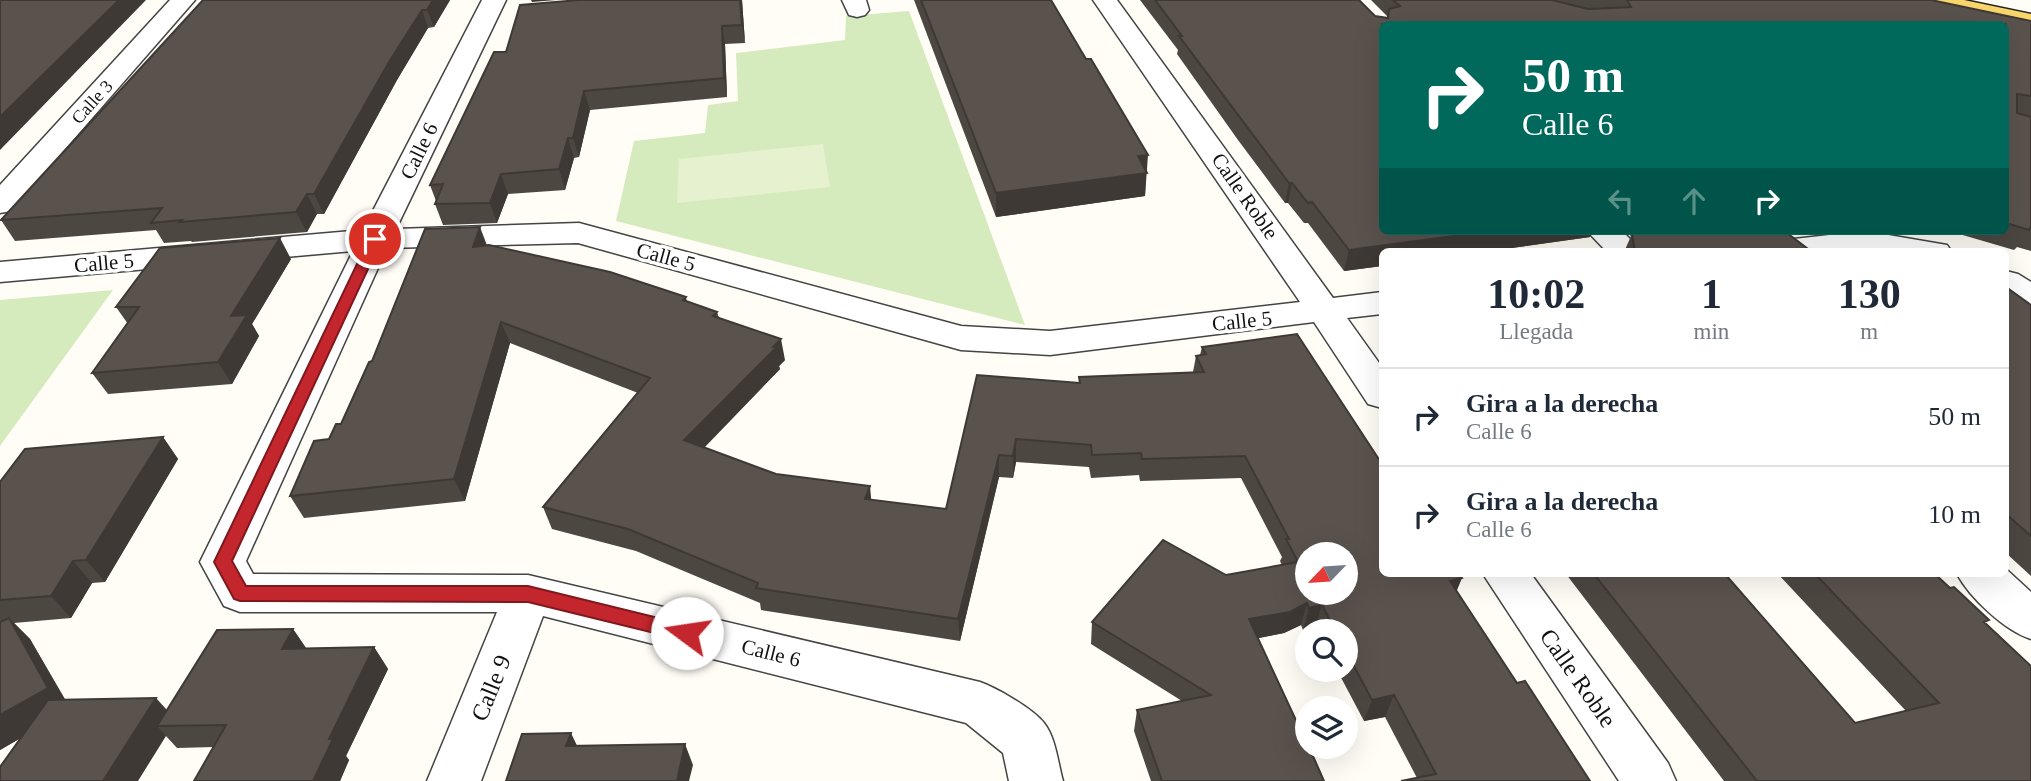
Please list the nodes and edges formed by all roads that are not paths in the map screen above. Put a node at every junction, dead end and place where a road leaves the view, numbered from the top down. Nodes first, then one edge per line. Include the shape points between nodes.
1 (183, 0) edge
2 (1105, 0) edge
3 (1929, 0) edge
4 (498, 10) edge
5 (2031, 21) edge
6 (0, 204) edge
7 (1607, 235) edge
8 (375, 239) junction
9 (1622, 248) edge
10 (1801, 248) edge
11 (1915, 248) edge
12 (0, 272) edge
13 (1379, 303) edge
14 (1325, 312) junction
15 (1379, 391) edge
16 (1508, 577) edge
17 (1983, 577) edge
18 (528, 594) junction
19 (2031, 620) edge
20 (454, 781) edge
21 (1036, 781) edge
22 (1649, 781) edge

1 - 6 street, Calle 3
2 - 14 street, Calle Roble
3 - 5 main road
4 - 8 street, Calle 6
7 - 9 street
8 - 12 street, Calle 5
8 - 14 street, Calle 5 via 579,233 961,338 1050,343
8 - 18 street, Calle 6 via 223,562 240,593
10 - 11 street via 1872,240
13 - 14 street, Calle 5
14 - 15 street, Calle Roble
16 - 22 street, Calle Roble
17 - 19 street
18 - 20 street, Calle 9
18 - 21 street, Calle 6 via 980,704 1026,740

